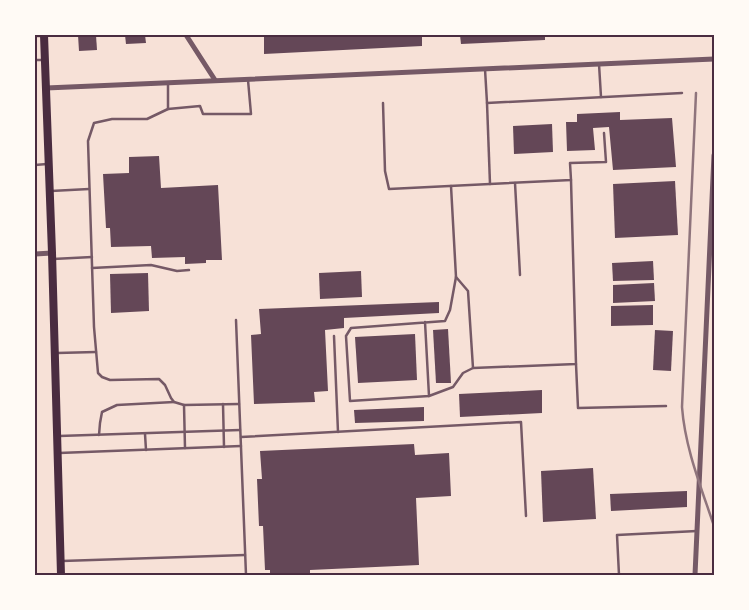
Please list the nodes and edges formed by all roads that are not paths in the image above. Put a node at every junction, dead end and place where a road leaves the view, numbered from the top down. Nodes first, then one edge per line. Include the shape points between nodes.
1 (44, 35) edge
2 (186, 35) edge
3 (35, 36) edge
4 (714, 59) edge
5 (35, 60) edge
6 (45, 60) junction
7 (600, 64) junction
8 (485, 69) junction
9 (247, 79) junction
10 (215, 80) junction
11 (168, 82) junction
12 (46, 88) junction
13 (682, 93) dead end
14 (602, 97) junction
15 (487, 103) junction
16 (383, 104) dead end
17 (168, 108) junction
18 (604, 133) dead end
19 (714, 155) edge
20 (49, 164) junction
21 (35, 165) edge
22 (570, 180) junction
23 (515, 182) junction
24 (490, 184) junction
25 (451, 186) junction
26 (89, 189) junction
27 (50, 191) junction
28 (35, 254) edge
29 (52, 256) junction
30 (92, 257) junction
31 (92, 268) junction
32 (189, 270) dead end
33 (520, 275) dead end
34 (456, 277) junction
35 (236, 320) dead end
36 (426, 322) junction
37 (334, 336) dead end
38 (96, 352) junction
39 (55, 353) junction
40 (576, 364) junction
41 (473, 368) junction
42 (429, 396) junction
43 (174, 402) junction
44 (223, 404) junction
45 (240, 404) junction
46 (184, 405) junction
47 (666, 406) dead end
48 (240, 430) junction
49 (224, 431) junction
50 (185, 432) junction
51 (338, 432) junction
52 (145, 434) junction
53 (99, 435) junction
54 (58, 436) junction
55 (241, 437) junction
56 (241, 446) junction
57 (224, 447) junction
58 (185, 448) junction
59 (146, 450) junction
60 (58, 453) junction
61 (526, 516) dead end
62 (697, 531) junction
63 (245, 554) junction
64 (61, 561) junction
65 (61, 575) edge
66 (246, 575) edge
67 (618, 575) edge
68 (695, 575) edge

1 - 3 lane
1 - 6 main road
2 - 10 street
4 - 7 street
5 - 6 lane
6 - 12 main road
7 - 8 street
7 - 14 lane
8 - 9 street
8 - 15 lane
9 - 10 street
9 - 17 lane via 251,114 203,114 200,106
10 - 11 street
11 - 12 street
11 - 17 lane
12 - 20 main road
13 - 14 lane
14 - 15 lane
15 - 24 lane
16 - 25 lane via 389,189
17 - 26 lane via 147,119 112,119 94,123 88,141
18 - 22 lane via 606,162 570,163
19 - 62 street
20 - 21 lane
20 - 27 main road
22 - 23 lane
22 - 40 lane
23 - 24 lane
23 - 33 lane
24 - 25 lane
25 - 34 lane
26 - 27 lane
26 - 30 lane
27 - 29 main road
28 - 29 street
29 - 30 lane
29 - 39 main road
30 - 31 lane
31 - 32 lane via 151,265 177,271
31 - 38 lane
34 - 36 lane via 445,321
34 - 41 lane via 468,291
35 - 45 lane
36 - 42 lane
36 - 42 lane via 351,328 346,336 350,401
37 - 51 lane
38 - 39 lane
38 - 43 lane via 98,373 102,377 110,380 158,379
39 - 54 main road
40 - 41 lane
40 - 47 lane via 578,408
41 - 42 lane via 463,373 453,388
43 - 46 lane
43 - 53 lane via 117,405 107,409 102,412
44 - 45 lane
44 - 46 lane
44 - 49 lane
45 - 48 lane
46 - 50 lane
48 - 49 lane
48 - 55 lane
49 - 50 lane
49 - 57 lane
50 - 52 lane
50 - 58 lane
51 - 55 lane
51 - 61 lane via 521,422
52 - 53 lane
52 - 59 lane
53 - 54 lane
54 - 60 main road
55 - 56 lane
56 - 57 lane
56 - 63 lane
57 - 58 lane
58 - 59 lane
59 - 60 lane
60 - 64 main road
62 - 67 lane via 617,535
62 - 68 street
63 - 64 lane
63 - 66 lane
64 - 65 main road

